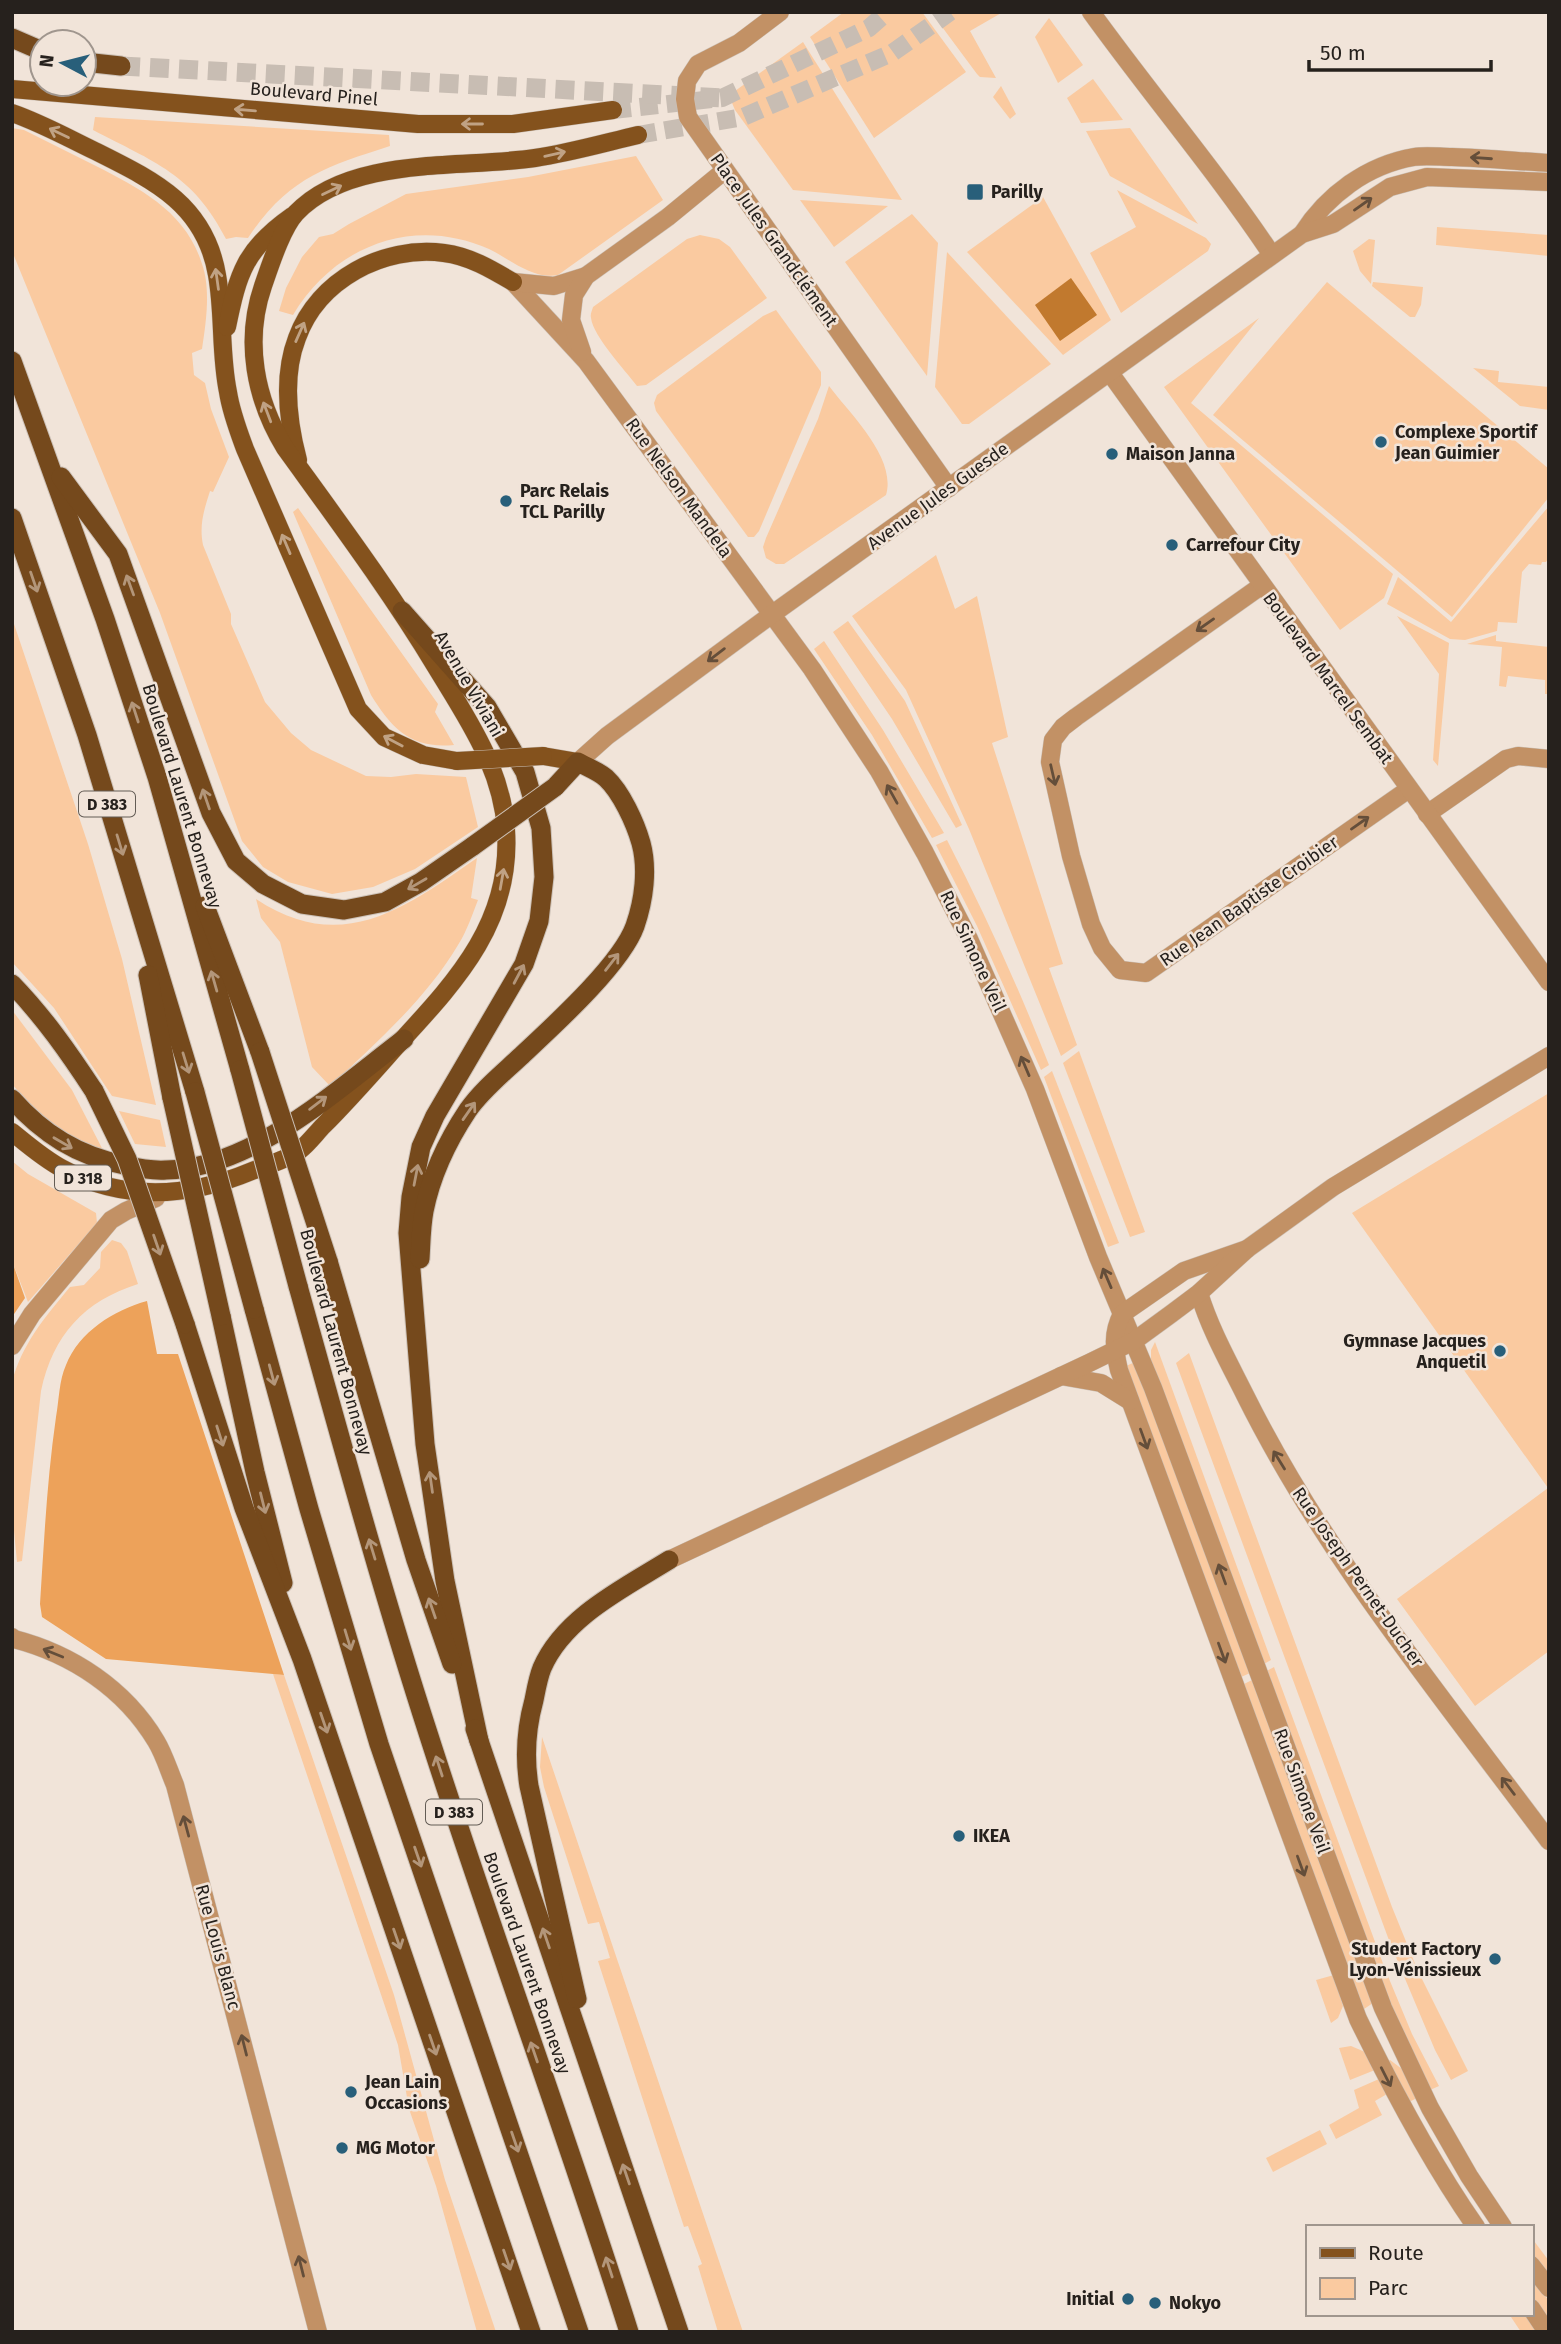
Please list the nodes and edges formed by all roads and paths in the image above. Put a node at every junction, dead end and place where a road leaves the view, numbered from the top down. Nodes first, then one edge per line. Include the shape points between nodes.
1 (779, 12) edge
2 (1091, 12) edge
3 (98, 64) edge
4 (121, 66) tunnel mouth
5 (12, 89) edge
6 (613, 110) tunnel mouth
7 (12, 113) edge
8 (638, 135) tunnel mouth
9 (1549, 163) edge
10 (724, 171) junction
11 (1549, 183) edge
12 (295, 214) junction
13 (1302, 234) junction
14 (1272, 255) junction
15 (586, 276) junction
16 (513, 282) junction
17 (224, 344) junction
18 (12, 361) edge
19 (586, 361) junction
20 (1110, 373) junction
21 (50, 462) junction
22 (301, 470) junction
23 (949, 488) junction
24 (12, 517) edge
25 (1261, 586) junction
26 (402, 611) junction
27 (771, 615) junction
28 (1549, 759) edge
29 (578, 762) junction
30 (157, 777) junction
31 (1409, 789) junction
32 (1427, 814) junction
33 (129, 874) junction
34 (1549, 982) edge
35 (12, 984) edge
36 (404, 1039) junction
37 (1549, 1056) edge
38 (12, 1099) edge
39 (12, 1132) edge
40 (166, 1194) junction
41 (1247, 1249) junction
42 (1199, 1293) junction
43 (1122, 1314) junction
44 (415, 1316) junction
45 (1133, 1340) junction
46 (12, 1346) edge
47 (1115, 1351) junction
48 (1061, 1376) junction
49 (1130, 1401) junction
50 (669, 1560) joint
51 (12, 1637) edge
52 (302, 1659) junction
53 (480, 1741) junction
54 (1549, 1841) edge
55 (599, 2096) junction
56 (1475, 2225) edge
57 (1502, 2225) edge
58 (1533, 2268) edge
59 (1549, 2288) edge
60 (1533, 2311) edge
61 (318, 2332) edge
62 (531, 2332) edge
63 (579, 2332) edge
64 (629, 2332) edge
65 (679, 2332) edge
66 (1547, 2332) edge

1 - 10 street, Place Jules Grandclément via 739,43 698,64 687,81 688,117
2 - 14 street
3 - 4 highway
6 -> 5 main road, Boulevard Pinel via 513,124 418,124
17 -> 7 main road via 212,254 190,213 172,194 143,176
12 -> 8 main road, Avenue Viviani via 326,192 374,174 534,158
9 -> 13 street, Avenue Jules Guesde via 1417,156 1392,162 1369,171 1321,207
10 - 15 street
10 - 23 street, Place Jules Grandclément
13 -> 11 street, Avenue Jules Guesde via 1333,223 1374,196 1427,177
12 - 17 main road via 268,234 249,258 235,293
22 -> 12 main road, Avenue Viviani via 273,429 254,356 258,300
13 - 14 street, Avenue Jules Guesde
14 - 20 street, Avenue Jules Guesde
15 - 16 street via 554,286
15 - 19 street, Rue Nelson Mandela via 574,295 571,320
16 - 19 street, Rue Nelson Mandela
22 -> 16 main road via 289,415 289,377 296,340 326,293 370,262 415,252 460,256
29 -> 17 main road, bridge via 543,756 457,761 423,755 384,737 358,709 245,449 227,391
18 - 21 highway, Boulevard Laurent Bonnevay / D 383
19 - 27 street, Rue Nelson Mandela
20 - 23 street, Avenue Jules Guesde
20 - 25 street, Boulevard Marcel Sembat
29 -> 21 highway, bridge via 555,787 421,882 385,902 344,910 302,904 263,884 236,861 211,813 118,554
30 -> 21 highway, Boulevard Laurent Bonnevay / D 383
22 - 26 main road, Avenue Viviani
23 - 27 street, Avenue Jules Guesde
24 -> 33 highway, D 383
25 - 31 street, Boulevard Marcel Sembat
25 -> 31 street, Rue Jean Baptiste Croibier via 1076,717 1053,740 1050,762 1071,856 1102,948 1120,971 1146,973
36 -> 26 main road, Avenue Viviani via 437,1004 479,946 503,880 506,832 495,776 474,729
44 -> 26 highway via 408,1233 421,1147 524,964 539,921 544,877 541,828 525,772 488,707
27 -> 29 street, Avenue Jules Guesde
43 -> 27 street, Rue Simone Veil via 1035,1089 969,939 879,771
28 - 32 street via 1506,759
44 -> 29 highway via 423,1213 445,1150 469,1109 614,961 635,927 645,882 637,828 606,778
53 -> 30 highway, bridge via 416,1560 352,1335 260,1052
64 -> 30 highway, Boulevard Laurent Bonnevay / D 383, bridge via 428,1734 356,1497
31 - 32 street, Boulevard Marcel Sembat
32 - 34 street, Boulevard Marcel Sembat
33 -> 52 highway, bridge via 172,1098 255,1472
33 -> 63 highway, D 383, bridge via 379,1744
35 -> 52 highway, bridge via 64,1045 94,1091 127,1159 244,1508
38 -> 36 highway via 55,1139 82,1154 136,1168 196,1166 261,1142
36 - 40 main road, Avenue Viviani via 298,1151 225,1182
37 - 41 street via 1333,1187
39 - 40 main road, D 318 via 39,1154 87,1180
40 - 46 street, Avenue Viviani via 111,1220 32,1314
41 - 42 street
41 - 43 street via 1184,1271
42 - 45 street
54 -> 42 street, Rue Joseph Pernet-Ducher via 1321,1528 1271,1448
43 - 45 street, Rue Simone Veil
43 - 47 street, Rue Simone Veil via 1116,1325
53 -> 44 highway via 445,1581 425,1444
45 - 47 street
57 -> 45 street, Rue Simone Veil via 1430,2108 1383,2008
47 - 48 street
47 - 49 street, Rue Simone Veil
48 - 49 street via 1101,1383
48 - 50 street
49 -> 56 street, Rue Simone Veil via 1358,2019 1409,2120
50 - 55 highway via 588,1613 557,1644 542,1668 528,1722 525,1764 529,1786
61 -> 51 street, Rue Louis Blanc via 175,1786 156,1741 120,1695 97,1677 64,1657
52 -> 62 highway
55 -> 53 highway
65 -> 55 highway
58 - 59 street
60 - 66 street

